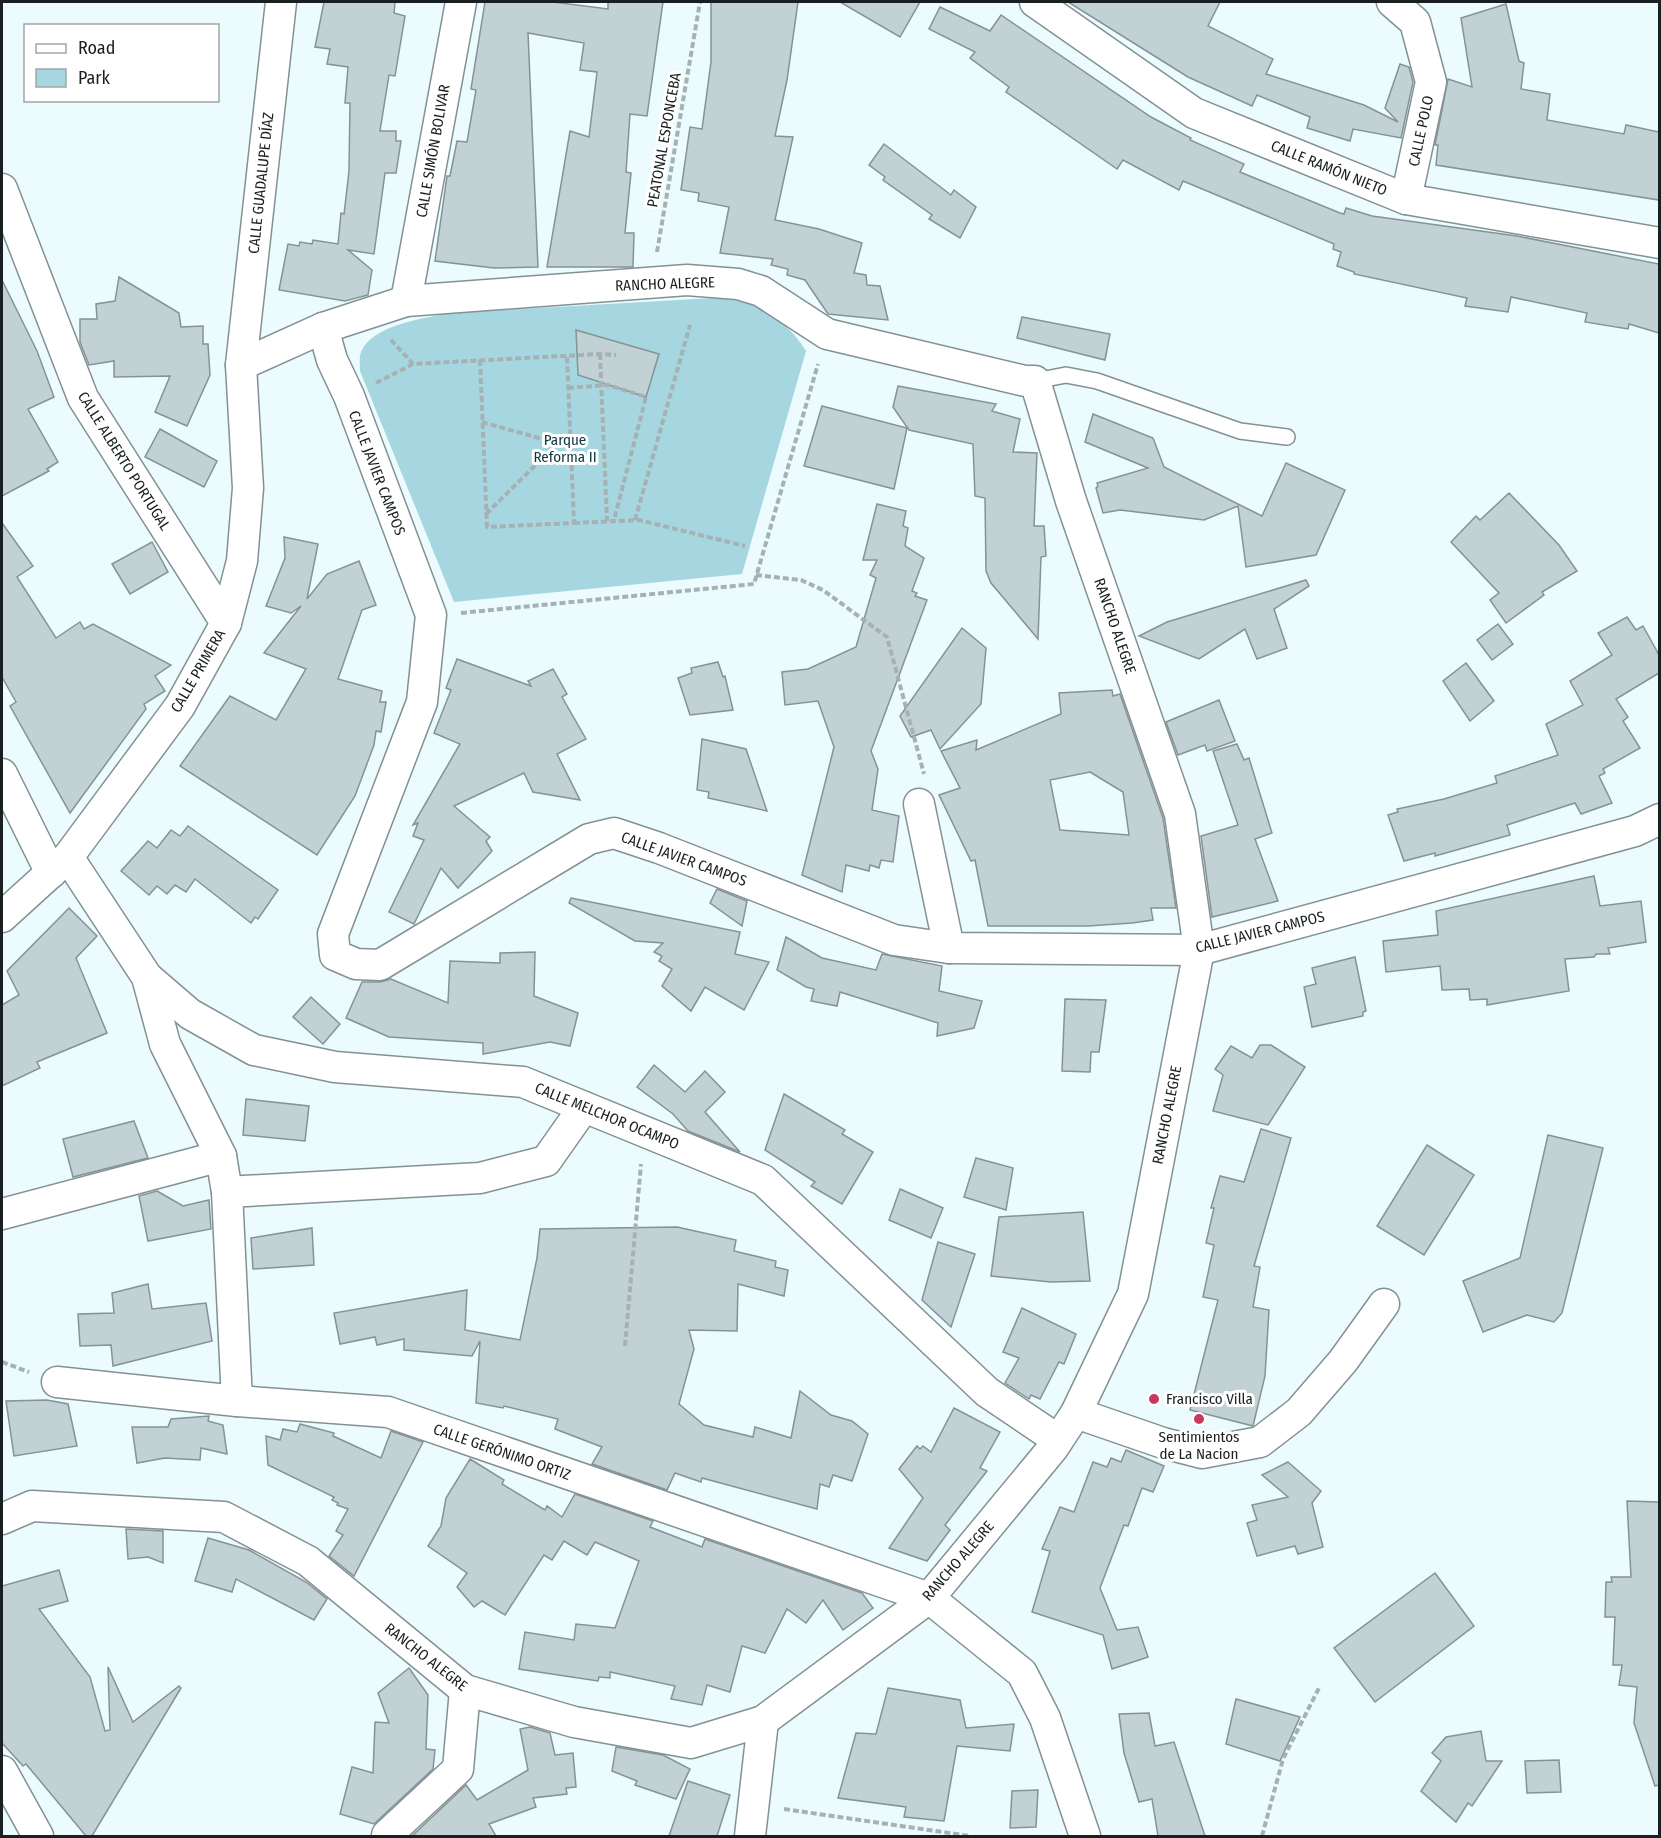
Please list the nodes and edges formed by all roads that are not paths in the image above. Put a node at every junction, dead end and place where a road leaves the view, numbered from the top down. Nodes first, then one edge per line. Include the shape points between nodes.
1 (281, 2) edge
2 (461, 2) edge
3 (1035, 2) edge
4 (1392, 2) edge
5 (2, 189) edge
6 (1406, 199) junction
7 (1659, 243) edge
8 (406, 301) junction
9 (323, 328) junction
10 (241, 365) junction
11 (1035, 381) junction
12 (1287, 437) dead end
13 (226, 622) junction
14 (2, 774) edge
15 (1659, 800) edge
16 (920, 804) road end
17 (1647, 825) edge
18 (59, 865) junction
19 (2, 916) edge
20 (949, 948) junction
21 (1199, 950) junction
22 (147, 977) junction
23 (584, 1107) junction
24 (221, 1156) junction
25 (227, 1192) junction
26 (2, 1214) edge
27 (1384, 1304) dead end
28 (57, 1382) dead end
29 (237, 1401) junction
30 (1077, 1413) junction
31 (1058, 1440) junction
32 (2, 1520) edge
33 (929, 1598) junction
34 (465, 1690) junction
35 (764, 1721) junction
36 (2, 1772) edge
37 (387, 1835) edge
38 (38, 1836) edge
39 (750, 1836) edge
40 (1085, 1836) edge

1 - 10 street, CALLE GUADALUPE DÍAZ
2 - 8 street, CALLE SIMÓN BOLIVAR
3 - 6 street, CALLE RAMÓN NIETO via 1194,113
4 - 6 street, CALLE POLO via 1415,22 1431,82
5 - 13 street, CALLE ALBERTO PORTUGAL via 83,398
6 - 7 street, CALLE RAMÓN NIETO
8 - 9 street, RANCHO ALEGRE
8 - 11 street, RANCHO ALEGRE via 711,281 761,291 827,334
9 - 10 street, RANCHO ALEGRE
9 - 20 street, CALLE JAVIER CAMPOS via 431,615 422,702 333,934 335,955 356,964 380,965 589,839 614,833 894,940
10 - 13 street, CALLE PRIMERA via 248,488 242,561
11 - 12 lane via 1066,375 1096,381 1240,431
11 - 21 street, RANCHO ALEGRE via 1071,501 1180,814
13 - 18 street, CALLE PRIMERA via 180,706
14 - 18 street, CALLE MELCHOR OCAMPO
15 - 17 street, CALLE JAVIER CAMPOS
16 - 20 street
17 - 21 street, CALLE JAVIER CAMPOS
18 - 19 street, CALLE PRIMERA
18 - 22 street, CALLE MELCHOR OCAMPO
20 - 21 street, CALLE JAVIER CAMPOS
21 - 30 street, RANCHO ALEGRE via 1133,1294
22 - 23 street, CALLE MELCHOR OCAMPO via 190,1014 254,1050 335,1067 523,1082
22 - 24 street via 165,1044
23 - 25 street via 546,1161 480,1178
23 - 31 street, CALLE MELCHOR OCAMPO via 763,1180 987,1392
24 - 25 street
24 - 26 street
25 - 29 street
27 - 30 street via 1343,1361 1299,1412 1260,1442 1202,1453
28 - 29 street, CALLE GERÓNIMO ORTIZ
29 - 33 street, CALLE GERÓNIMO ORTIZ via 388,1412
30 - 31 street, RANCHO ALEGRE
31 - 33 street, RANCHO ALEGRE
32 - 34 street, RANCHO ALEGRE via 32,1506 224,1517 308,1561
33 - 35 street, RANCHO ALEGRE
33 - 40 street, CALLE GERÓNIMO ORTIZ via 1022,1673 1045,1718
34 - 35 street, RANCHO ALEGRE via 574,1722 691,1743
34 - 37 street via 458,1769
35 - 39 street
36 - 38 street

